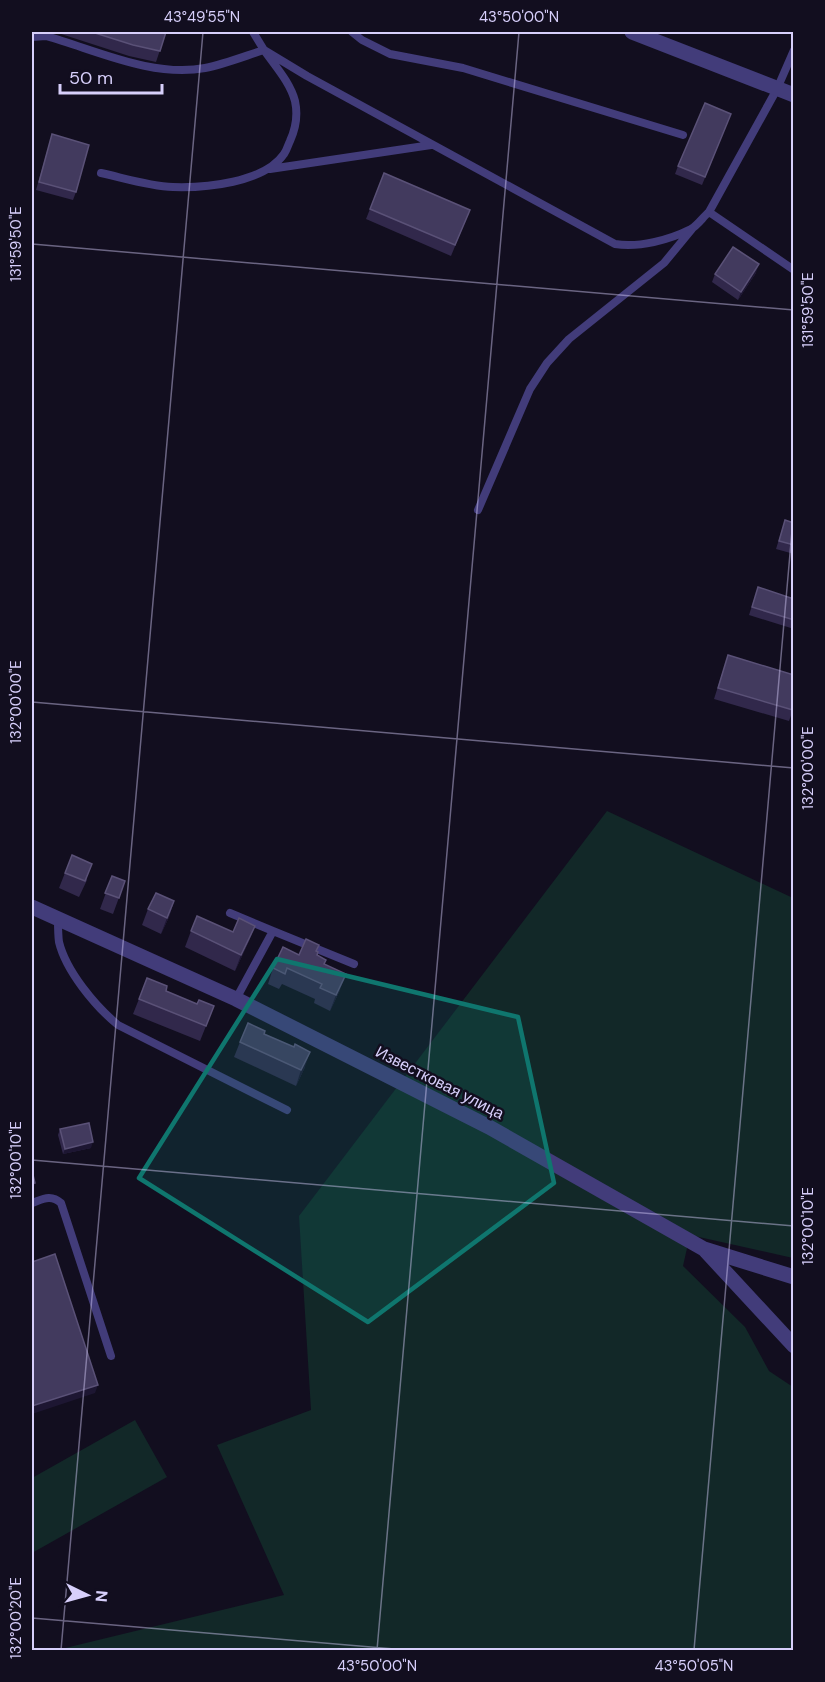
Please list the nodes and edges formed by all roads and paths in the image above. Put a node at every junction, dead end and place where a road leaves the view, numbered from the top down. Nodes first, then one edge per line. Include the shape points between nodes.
1 (253, 32) edge
2 (352, 32) edge
3 (632, 32) edge
4 (32, 37) edge
5 (264, 50) junction
6 (794, 51) edge
7 (777, 89) junction
8 (794, 95) edge
9 (682, 135) dead end
10 (431, 145) junction
11 (268, 169) junction
12 (100, 173) dead end
13 (709, 212) junction
14 (693, 228) junction
15 (794, 270) edge
16 (478, 510) dead end
17 (32, 907) edge
18 (230, 914) dead end
19 (58, 919) junction
20 (273, 931) junction
21 (354, 964) dead end
22 (236, 999) junction
23 (287, 1110) dead end
24 (32, 1203) edge
25 (704, 1250) junction
26 (794, 1277) edge
27 (794, 1346) edge
28 (111, 1356) dead end

1 - 5 lane
2 - 9 lane via 390,54 463,68
3 - 7 street
4 - 5 lane via 46,36 154,68 176,70 205,68
5 - 10 lane
5 - 11 lane via 289,86 297,119 284,154
6 - 7 lane
7 - 8 street
7 - 13 lane
10 - 11 lane
10 - 14 lane via 615,244 644,244
11 - 12 lane via 215,185 171,187
13 - 14 lane
13 - 15 lane
14 - 16 lane via 664,262 569,339 547,363 530,389
17 - 19 street, Известковая улица
18 - 20 lane
19 - 22 street, Известковая улица
19 - 23 lane via 66,963 107,1016
20 - 21 lane
20 - 22 lane
22 - 25 street, Известковая улица via 489,1126
24 - 28 lane via 49,1197 61,1203
25 - 26 street
25 - 27 street, Известковая улица

